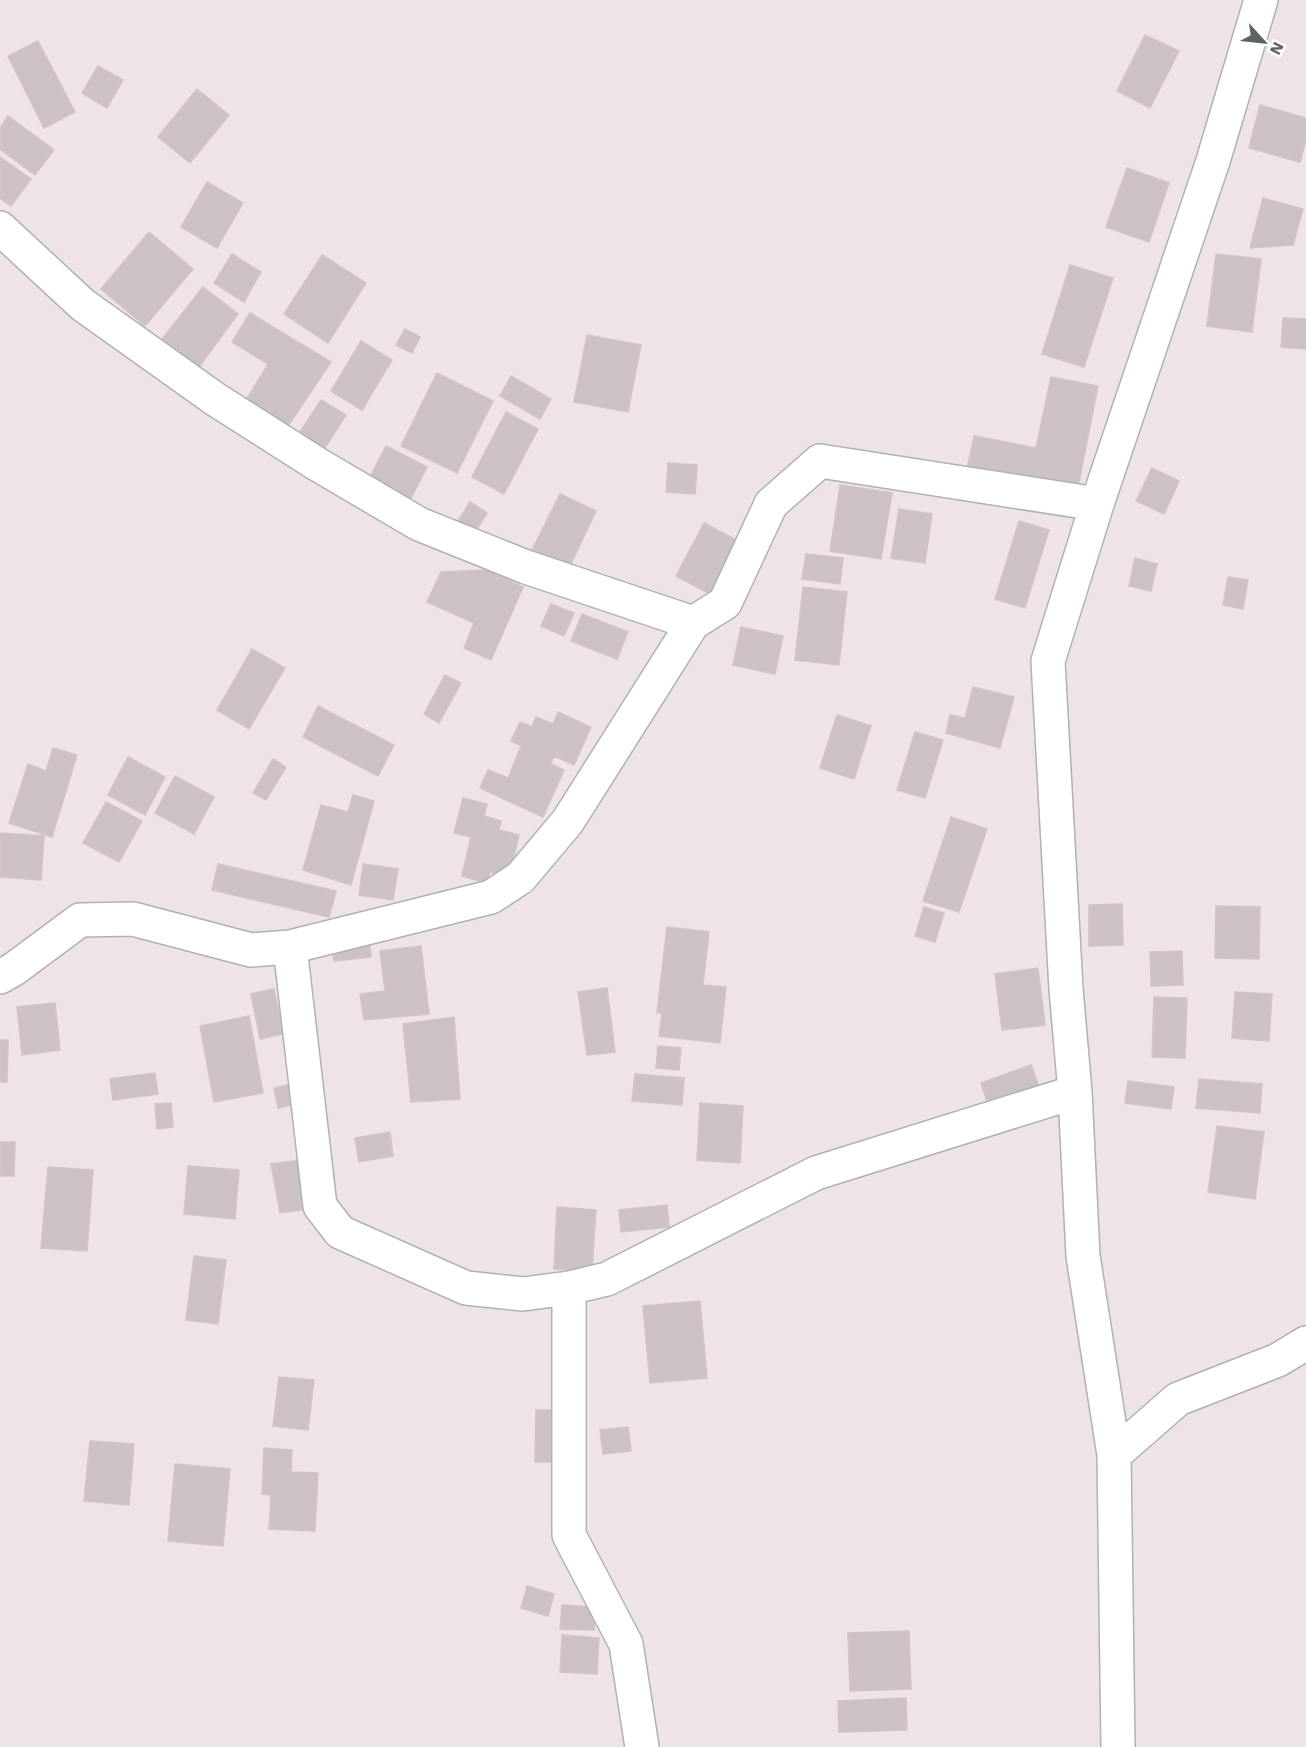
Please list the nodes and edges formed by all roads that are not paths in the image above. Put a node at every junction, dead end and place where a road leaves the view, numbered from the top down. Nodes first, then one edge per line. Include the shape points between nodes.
1 (1262, 0) edge
2 (0, 228) edge
3 (1097, 504) junction
4 (693, 623) junction
5 (290, 947) junction
6 (0, 977) edge
7 (1075, 1092) junction
8 (569, 1288) junction
9 (1306, 1343) edge
10 (1114, 1455) junction
11 (642, 1747) edge
12 (1118, 1747) edge

1 - 3 street via 1213,161
2 - 4 street via 83,305 215,399 419,524 526,567
3 - 4 street via 820,461 771,504 725,603
3 - 7 street via 1048,661
4 - 5 street via 568,821 520,878 491,897
5 - 6 street via 251,950 133,919 80,920
5 - 8 street via 320,1206 340,1232 466,1288 523,1294
7 - 8 street via 816,1173 607,1279
7 - 10 street via 1083,1256
8 - 11 street via 569,1534 626,1644
9 - 10 street via 1278,1360 1178,1399
10 - 12 street

